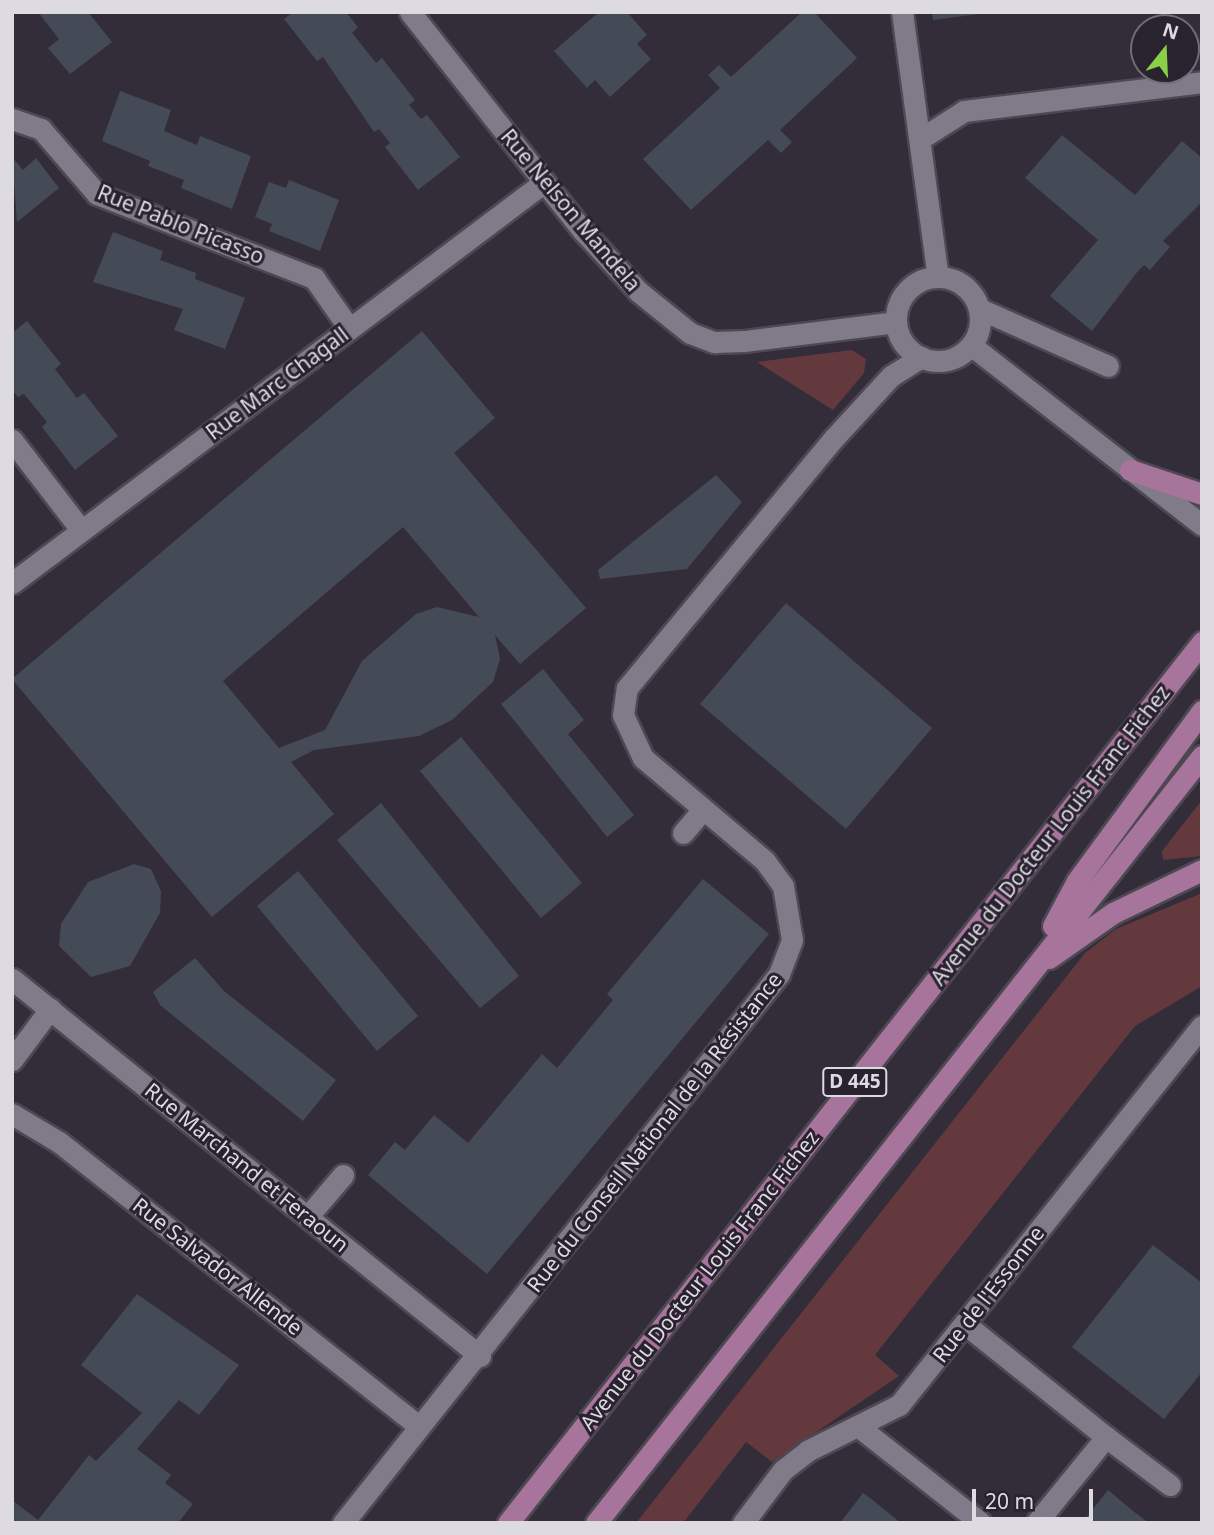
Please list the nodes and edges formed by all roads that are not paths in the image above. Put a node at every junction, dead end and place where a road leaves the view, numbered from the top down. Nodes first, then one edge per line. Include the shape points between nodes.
1 (410, 12) edge
2 (902, 12) edge
3 (1202, 82) edge
4 (13, 120) edge
5 (920, 139) junction
6 (543, 183) junction
7 (938, 277) junction
8 (980, 309) junction
9 (896, 322) junction
10 (349, 328) junction
11 (972, 346) junction
12 (922, 357) junction
13 (1108, 366) dead end
14 (12, 440) edge
15 (1130, 470) junction
16 (1202, 494) edge
17 (1202, 525) edge
18 (81, 530) junction
19 (12, 583) edge
20 (1202, 642) edge
21 (1202, 711) edge
22 (1202, 757) edge
23 (703, 809) junction
24 (683, 833) dead end
25 (1202, 870) edge
26 (1027, 974) junction
27 (12, 979) edge
28 (50, 1009) junction
29 (1202, 1026) edge
30 (12, 1060) edge
31 (12, 1114) edge
32 (343, 1175) dead end
33 (309, 1216) junction
34 (965, 1324) junction
35 (480, 1356) junction
36 (419, 1426) junction
37 (859, 1427) junction
38 (1106, 1437) junction
39 (1170, 1485) dead end
40 (343, 1523) edge
41 (508, 1523) edge
42 (596, 1523) edge
43 (743, 1523) edge
44 (981, 1523) edge
45 (1036, 1523) edge

1 - 6 street, Rue Nelson Mandela
2 - 5 street
3 - 5 street via 964,111
4 - 10 street, Rue Pablo Picasso via 41,129 97,194 314,278
5 - 7 street
6 - 9 street, Rue Nelson Mandela via 639,292 690,332 714,342
6 - 10 street, Rue Marc Chagall
7 - 8 street via 959,281
7 - 9 street via 918,281 901,297
8 - 11 street
8 - 13 street
9 - 12 street via 905,344
10 - 18 street, Rue Marc Chagall
11 - 12 street via 953,359
11 - 15 street
12 - 23 street, Rue du Conseil National de la Résistance via 891,376 834,438 627,688 623,715 629,738
14 - 18 street
15 - 16 main road
15 - 17 street
18 - 19 street, Rue Marc Chagall
20 - 41 main road, Avenue du Docteur Louis Franc Fichez / D 445
21 - 26 main road via 1077,881
22 - 26 main road
23 - 24 street
23 - 35 street, Rue du Conseil National de la Résistance via 765,861 783,886 793,940 779,974
25 - 26 main road via 1113,913
26 - 42 main road
27 - 28 street, Rue Marchand et Feraoun
28 - 30 street
28 - 33 street, Rue Marchand et Feraoun
29 - 34 street, Rue de l'Essonne
31 - 36 street, Rue Salvador Allende via 59,1142
32 - 33 street
33 - 35 street, Rue Marchand et Feraoun
34 - 37 street, Rue de l'Essonne via 899,1405
34 - 38 street
35 - 36 street, Rue du Conseil National de la Résistance
36 - 40 street, Rue du Conseil National de la Résistance
37 - 43 street, Rue de l'Essonne via 791,1464
37 - 44 street
38 - 39 street
38 - 45 street

